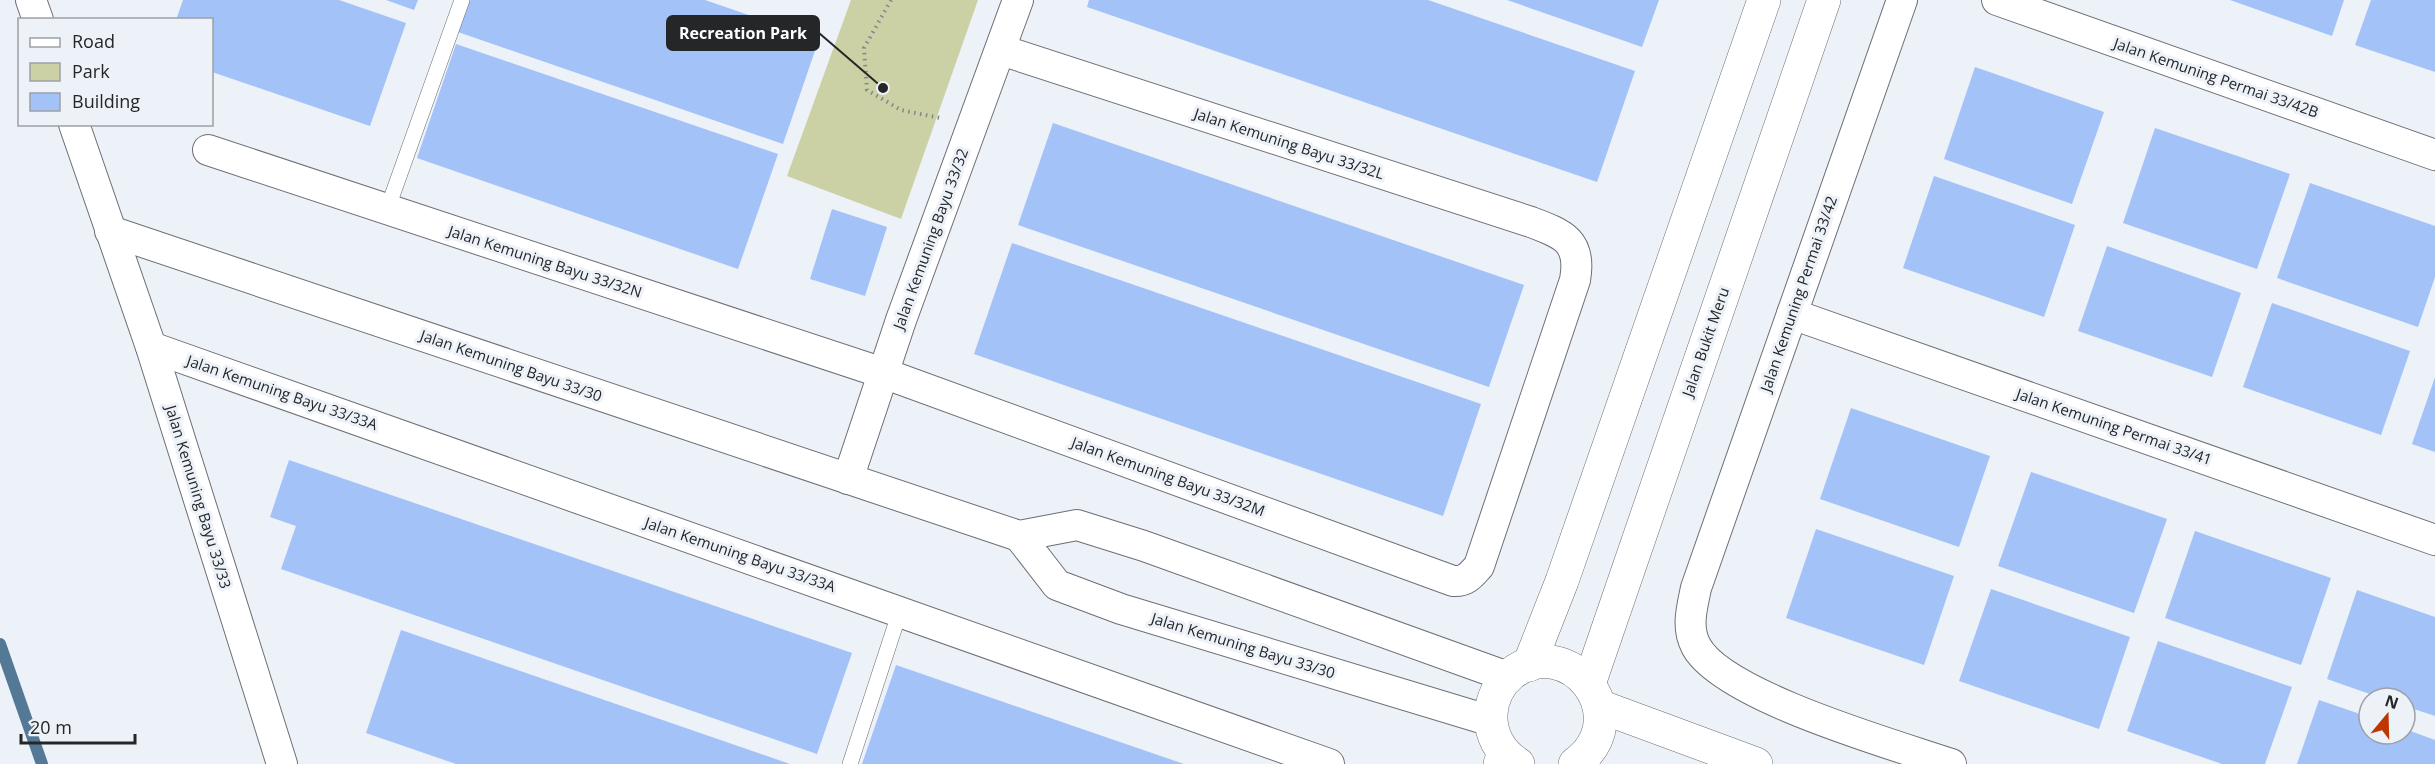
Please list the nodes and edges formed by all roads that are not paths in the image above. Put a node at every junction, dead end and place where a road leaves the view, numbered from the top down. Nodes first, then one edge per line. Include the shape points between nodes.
1 (31, 0) edge
2 (462, 0) edge
3 (1018, 0) edge
4 (1764, 0) edge
5 (1824, 0) edge
6 (1902, 0) edge
7 (1997, 0) edge
8 (37, 18) edge
9 (1001, 50) junction
10 (75, 126) edge
11 (208, 150) dead end
12 (2435, 155) edge
13 (387, 210) junction
14 (110, 231) junction
15 (1792, 314) junction
16 (151, 347) junction
17 (883, 373) junction
18 (848, 479) junction
19 (1019, 536) junction
20 (2435, 540) edge
21 (1453, 581) joint
22 (900, 611) junction
23 (1519, 671) junction
24 (1594, 695) junction
25 (1491, 721) junction
26 (1507, 760) edge
27 (282, 764) edge
28 (850, 764) edge
29 (1329, 764) edge
30 (1576, 764) edge
31 (1756, 764) edge
32 (1951, 764) edge

1 - 8 street
2 - 13 lane
3 - 9 street, Jalan Kemuning Bayu 33/32
4 - 23 main road via 1562,581
5 - 24 main road, Jalan Bukit Meru
6 - 15 street, Jalan Kemuning Permai 33/42
7 - 12 street, Jalan Kemuning Permai 33/42B
9 - 17 street, Jalan Kemuning Bayu 33/32
9 - 21 street, Jalan Kemuning Bayu 33/32L via 1531,222 1559,233 1573,246 1578,263 1575,280 1479,566 1461,582
10 - 14 street
11 - 13 street, Jalan Kemuning Bayu 33/32N
13 - 17 street, Jalan Kemuning Bayu 33/32N
14 - 16 street, Jalan Kemuning Bayu 33/33
14 - 18 street, Jalan Kemuning Bayu 33/30
15 - 20 street, Jalan Kemuning Permai 33/41
15 - 32 street, Jalan Kemuning Permai 33/42 via 1696,588 1690,620 1696,646 1710,663 1765,698
16 - 22 street, Jalan Kemuning Bayu 33/33A
16 - 27 street, Jalan Kemuning Bayu 33/33
17 - 18 street, Jalan Kemuning Bayu 33/32
17 - 21 street, Jalan Kemuning Bayu 33/32M
18 - 19 street, Jalan Kemuning Bayu 33/30
19 - 23 street, Jalan Kemuning Bayu 33/30 via 1077,525
19 - 25 street, Jalan Kemuning Bayu 33/30 via 1057,585 1121,609
22 - 28 lane
22 - 29 street, Jalan Kemuning Bayu 33/33A
23 - 24 main road via 1555,663 1579,674
23 - 25 main road via 1498,690
24 - 30 main road, Jalan Bukit Meru via 1601,719 1596,738
24 - 31 main road
25 - 26 main road via 1497,744

